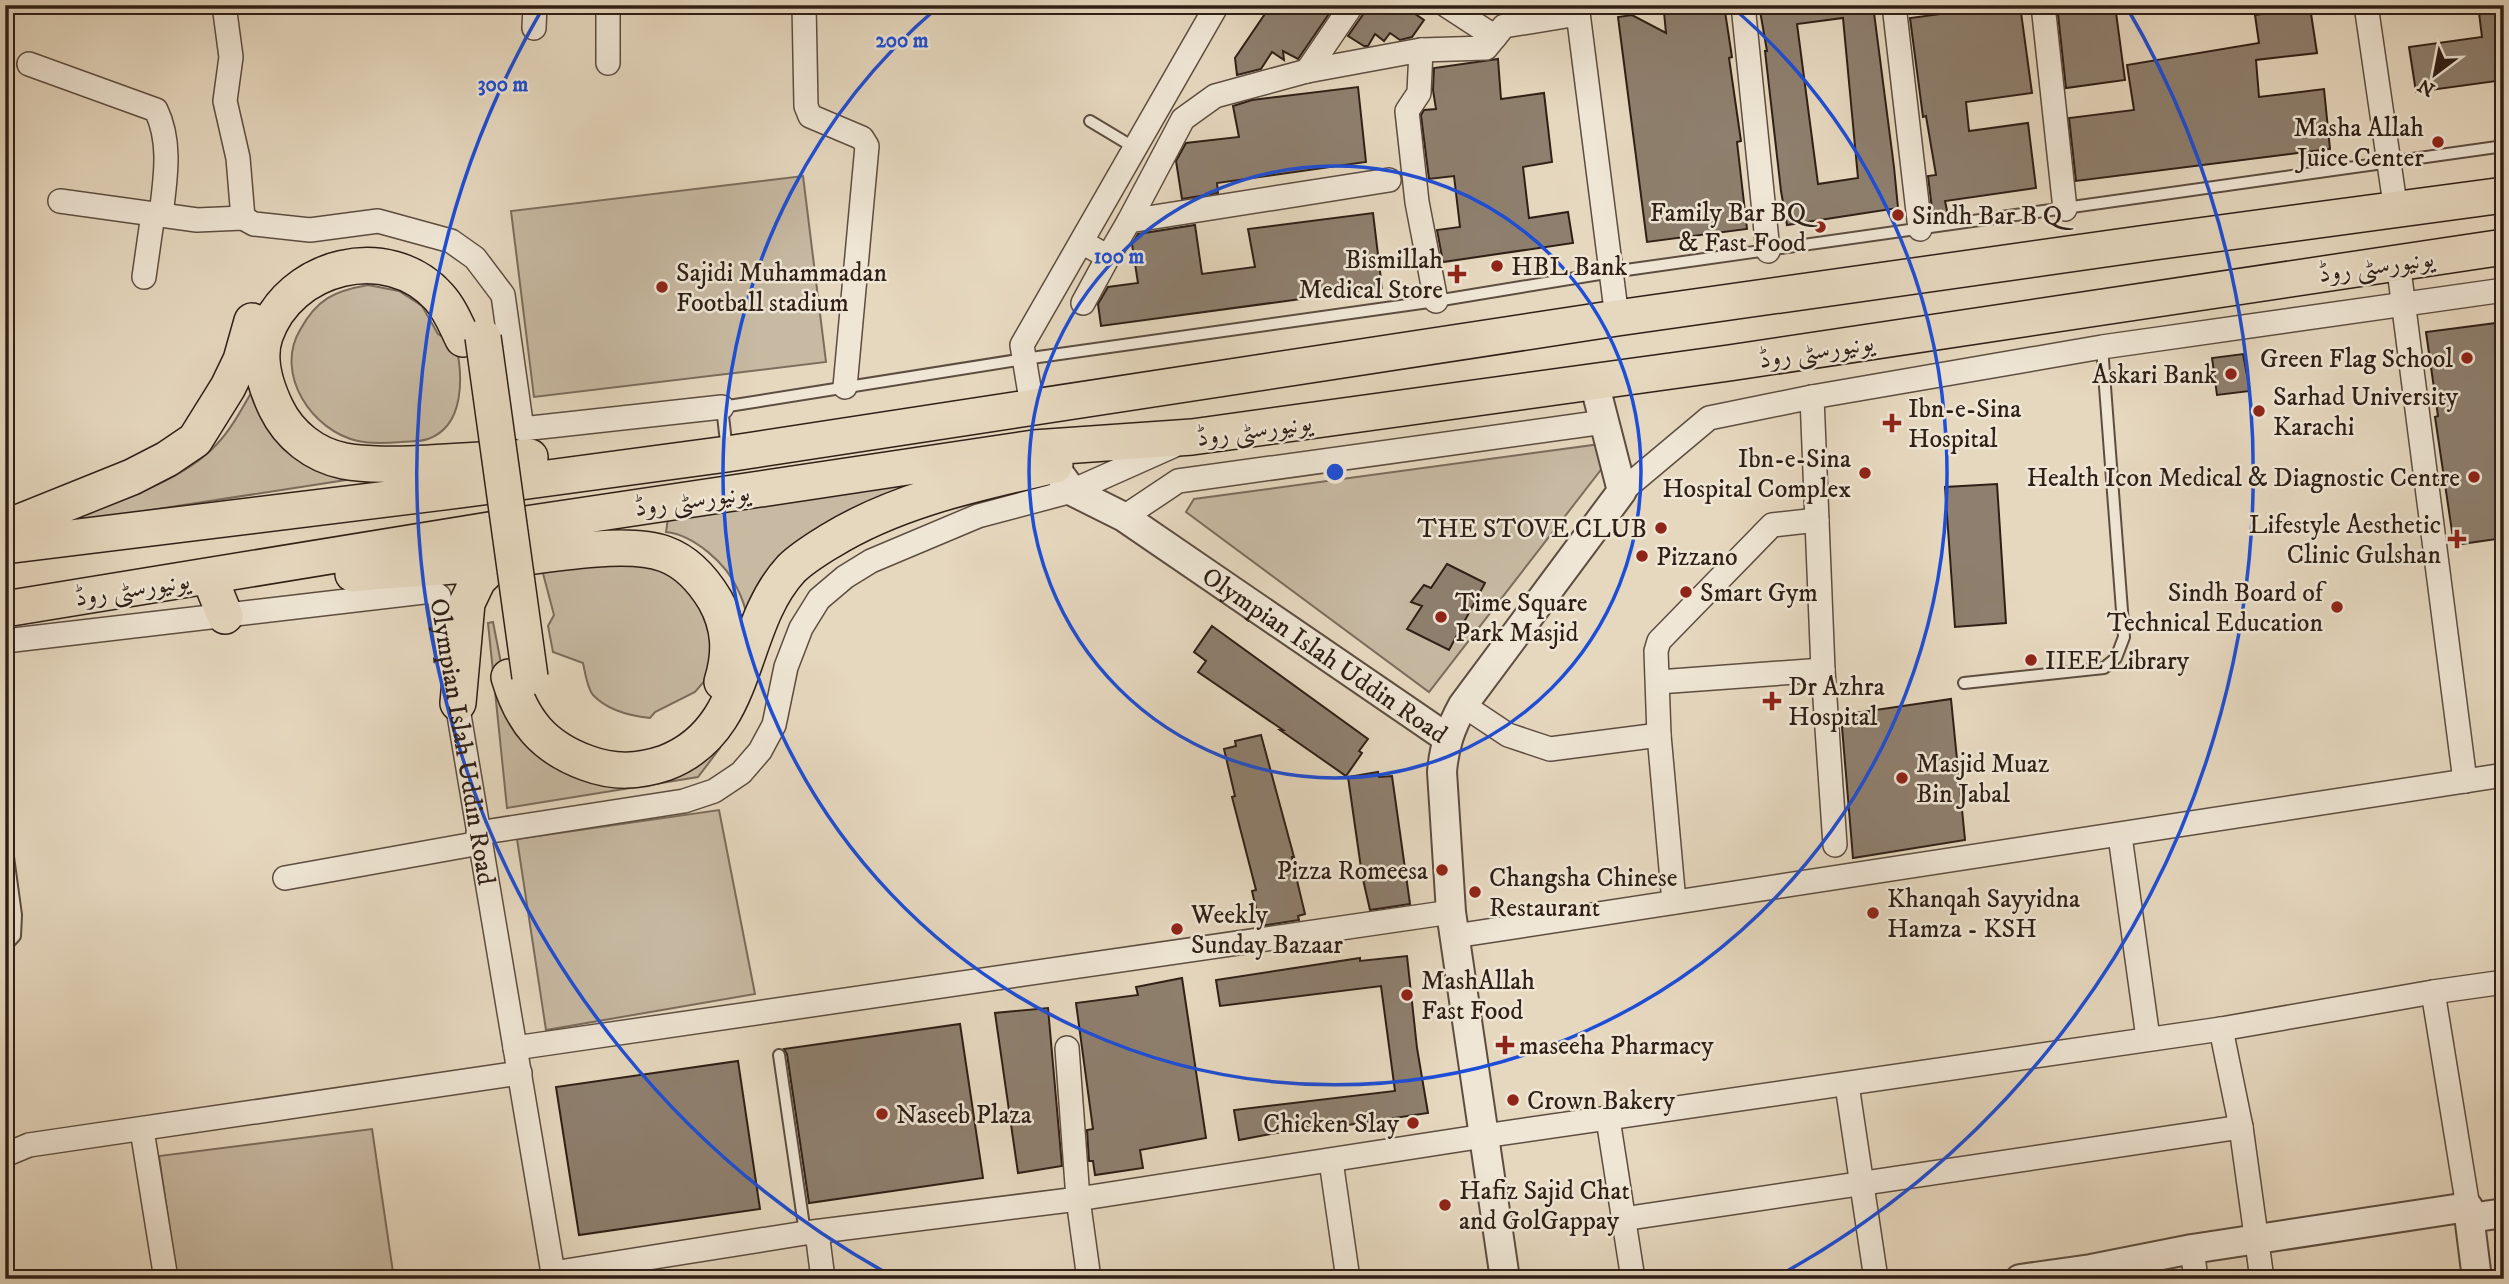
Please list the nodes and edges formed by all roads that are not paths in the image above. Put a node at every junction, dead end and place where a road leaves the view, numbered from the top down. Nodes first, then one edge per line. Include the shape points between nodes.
1 (224, 5) edge
2 (608, 5) edge
3 (804, 5) edge
4 (1217, 5) edge
5 (1352, 5) edge
6 (1446, 5) edge
7 (1744, 5) edge
8 (1894, 5) edge
9 (2043, 5) edge
10 (2366, 5) edge
11 (1578, 10) edge
12 (1495, 37) junction
13 (1421, 50) junction
14 (608, 63) dead end
15 (29, 64) dead end
16 (1307, 71) junction
17 (1090, 121) dead end
18 (2504, 146) edge
19 (1135, 148) junction
20 (2390, 161) junction
21 (1389, 180) dead end
22 (2504, 195) edge
23 (60, 201) dead end
24 (2065, 209) junction
25 (2396, 211) junction
26 (157, 214) junction
27 (243, 218) junction
28 (1129, 221) junction
29 (1920, 229) junction
30 (1082, 242) junction
31 (2504, 247) edge
32 (1769, 251) junction
33 (1108, 257) junction
34 (2398, 262) junction
35 (1612, 272) junction
36 (144, 277) dead end
37 (2504, 290) edge
38 (1436, 301) junction
39 (1083, 303) dead end
40 (2403, 304) junction
41 (1618, 318) junction
42 (473, 338) junction
43 (2102, 347) junction
44 (1024, 359) junction
45 (1594, 382) junction
46 (845, 387) junction
47 (1812, 397) junction
48 (1032, 406) junction
49 (722, 407) junction
50 (1604, 422) junction
51 (727, 454) junction
52 (1053, 468) junction
53 (1622, 491) junction
54 (1124, 517) junction
55 (1817, 520) junction
56 (5, 528) edge
57 (5, 546) edge
58 (496, 562) junction
59 (252, 569) junction
60 (209, 576) junction
61 (5, 609) edge
62 (225, 616) junction
63 (5, 641) edge
64 (1823, 670) junction
65 (520, 677) junction
66 (1658, 682) junction
67 (1964, 683) dead end
68 (458, 703) junction
69 (1463, 705) junction
70 (1659, 735) junction
71 (1447, 738) junction
72 (2504, 775) edge
73 (2465, 781) junction
74 (5, 835) edge
75 (2120, 836) junction
76 (479, 838) junction
77 (1835, 845) dead end
78 (285, 878) dead end
79 (1674, 902) junction
80 (1453, 924) junction
81 (5, 947) edge
82 (2504, 982) edge
83 (2433, 992) junction
84 (2221, 1029) junction
85 (2147, 1038) junction
86 (515, 1048) junction
87 (1067, 1048) dead end
88 (779, 1055) dead end
89 (520, 1073) junction
90 (1847, 1085) junction
91 (1608, 1119) junction
92 (2241, 1127) junction
93 (142, 1130) junction
94 (1484, 1136) junction
95 (5, 1154) edge
96 (1331, 1161) junction
97 (1860, 1183) junction
98 (1078, 1199) junction
99 (2469, 1213) junction
100 (2504, 1213) edge
101 (1623, 1219) junction
102 (811, 1232) junction
103 (2256, 1240) junction
104 (2192, 1250) junction
105 (2091, 1274) edge
106 (553, 1276) edge
107 (166, 1279) edge
108 (823, 1279) edge
109 (1089, 1279) edge
110 (1348, 1279) edge
111 (1505, 1279) edge
112 (1633, 1279) edge
113 (1876, 1279) edge
114 (2020, 1279) edge
115 (2196, 1279) edge
116 (2262, 1279) edge
117 (2477, 1279) edge

1 - 27 street via 231,57 225,101 239,158
2 - 14 street
3 - 46 street via 810,117 863,138 867,146
4 - 19 street
5 - 16 street
6 - 12 street
7 - 32 street
8 - 29 street
9 - 24 street
10 - 20 street
11 - 12 street via 1504,26
11 - 35 street
12 - 13 street via 1486,48
13 - 16 street
13 - 38 street via 1419,93 1408,110 1417,202
15 - 26 street via 156,110 166,141 166,172
16 - 28 street via 1214,96 1183,119
17 - 19 lane
18 - 20 lane
19 - 30 street
20 - 24 lane
20 - 25 street
21 - 28 street
22 - 25 main road, یونیورسٹی روڈ
23 - 26 street
24 - 29 lane
25 - 41 main road, یونیورسٹی روڈ
26 - 27 street via 197,220
26 - 36 street
27 - 49 street via 254,224 310,230 378,221 451,241 475,258 503,295 522,429
28 - 33 street
29 - 32 lane
30 - 33 street
30 - 44 street via 1022,345
31 - 34 main road, یونیورسٹی روڈ
32 - 35 lane
33 - 39 street
34 - 40 street
34 - 45 main road, یونیورسٹی روڈ
35 - 38 lane
35 - 41 street
37 - 40 street
38 - 44 lane
40 - 43 street
40 - 73 street
41 - 48 main road, یونیورسٹی روڈ
42 - 51 main road via 439,297 418,281 393,269 358,266 325,272 290,296 264,337 262,364 267,390 281,419 302,444 343,461 391,464 646,448
42 - 56 main road via 474,313 453,282 429,264 373,246 315,254 274,283 257,308 241,360 195,440 132,477
42 - 65 main road, bridge
43 - 47 street
43 - 67 lane via 2124,637 2116,658 2104,668
44 - 46 lane
44 - 48 street
45 - 50 street
45 - 52 main road, یونیورسٹی روڈ via 1192,438
46 - 49 lane
47 - 53 street via 1709,418
47 - 55 street
48 - 51 main road, یونیورسٹی روڈ
49 - 51 lane
50 - 53 street
50 - 54 street via 1178,481
51 - 57 main road, یونیورسٹی روڈ
52 - 54 street, Olympian Islah Uddin Road
52 - 59 main road, یونیورسٹی روڈ via 526,524
52 - 65 main road via 918,500 854,527 816,550 792,569 773,596 720,720 678,758 625,772 576,759 552,746 530,725 516,700
52 - 76 street via 978,516 871,561 819,599 801,628 786,667 774,725 741,773 684,801
53 - 69 street
54 - 71 street, Olympian Islah Uddin Road
55 - 64 street
55 - 66 street via 1772,525 1659,641
58 - 59 main road via 310,580
58 - 65 main road via 627,547 664,554 687,566 707,587 729,636 728,664 709,713 679,742 653,750 607,752 587,747 565,733
58 - 68 main road via 478,580 467,603
59 - 60 main road, یونیورسٹی روڈ
60 - 61 main road, یونیورسٹی روڈ
60 - 62 main road
62 - 63 street, Olympian Islah Uddin Road
62 - 68 street, Olympian Islah Uddin Road via 432,591 439,596
64 - 66 street
64 - 77 street
66 - 70 street
68 - 76 street, Olympian Islah Uddin Road
69 - 70 street via 1508,735 1550,749
69 - 71 street
70 - 79 street
71 - 80 street, Olympian Islah Uddin Road via 1442,772
72 - 73 street
73 - 75 street
74 - 81 lane via 16,915 15,936
75 - 79 street
75 - 85 street
76 - 78 street
76 - 86 street, Olympian Islah Uddin Road
79 - 80 street
80 - 86 street
80 - 94 street, Olympian Islah Uddin Road
82 - 83 street
83 - 84 street
83 - 99 street
84 - 85 street
84 - 92 street
85 - 90 street
86 - 89 street, Olympian Islah Uddin Road
87 - 98 street
88 - 102 lane
89 - 93 street
89 - 106 street, Olympian Islah Uddin Road
90 - 91 street
90 - 97 street
91 - 94 street
91 - 101 street
92 - 97 street
92 - 103 street
93 - 95 street via 29,1145
93 - 107 street
94 - 96 street
94 - 111 street, Olympian Islah Uddin Road
96 - 98 street
96 - 110 street
97 - 101 street
97 - 113 street
98 - 102 street
98 - 109 street
99 - 100 street
99 - 103 street
99 - 117 street
101 - 112 street
102 - 106 street
102 - 108 street
103 - 104 street
103 - 116 street
104 - 105 street
104 - 115 street
105 - 114 street

